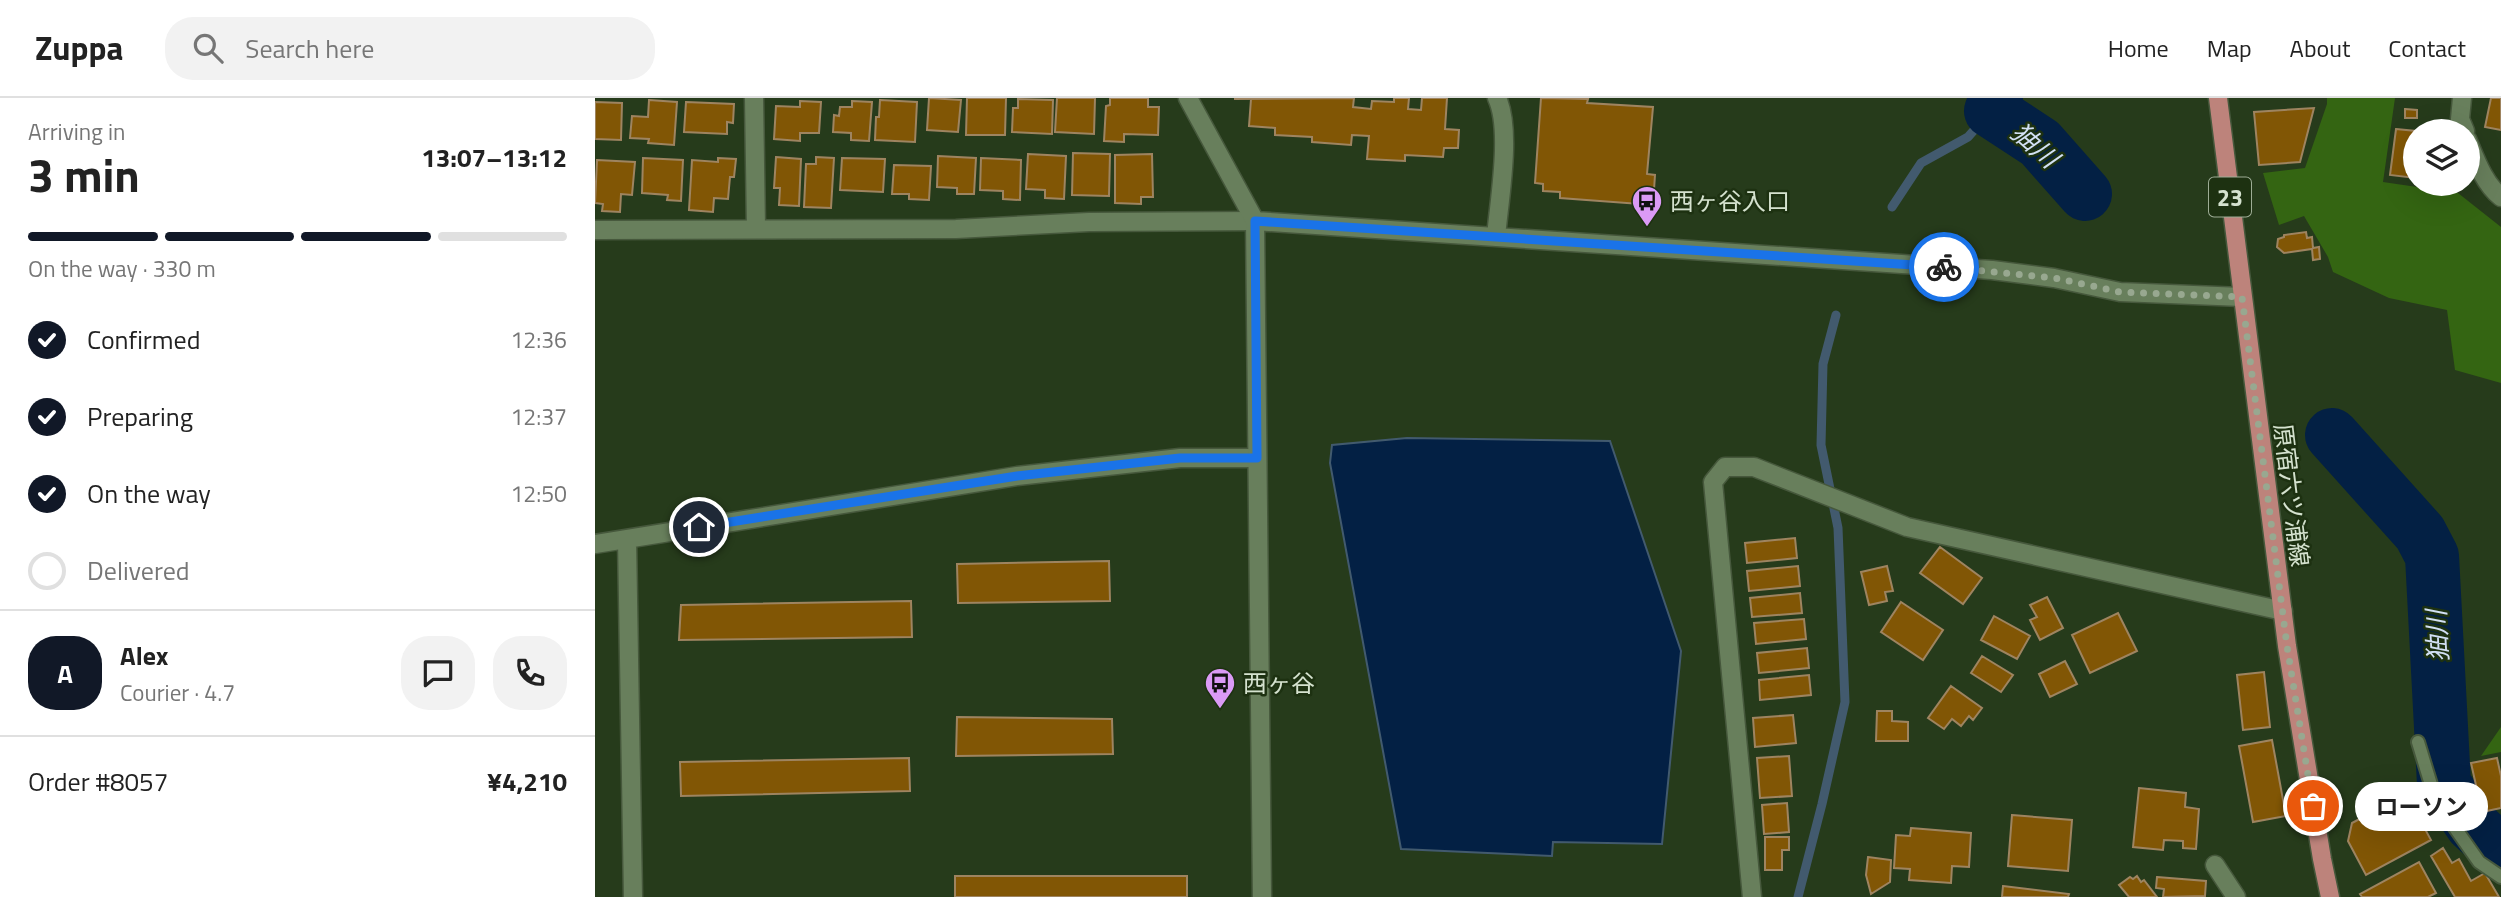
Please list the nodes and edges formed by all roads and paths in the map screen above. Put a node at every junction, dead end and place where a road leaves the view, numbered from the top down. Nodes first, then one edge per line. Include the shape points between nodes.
1 (754, 98) edge
2 (1188, 98) edge
3 (1497, 98) edge
4 (2217, 98) edge
5 (2462, 98) edge
6 (2460, 119) edge
7 (2480, 167) edge
8 (2501, 197) edge
9 (1255, 221) junction
10 (756, 228) junction
11 (595, 230) edge
12 (1496, 237) junction
13 (2242, 297) junction
14 (1257, 458) junction
15 (627, 539) junction
16 (595, 544) edge
17 (2283, 611) junction
18 (2418, 742) dead end
19 (2215, 865) dead end
20 (2501, 877) edge
21 (2232, 896) edge
22 (633, 897) edge
23 (1262, 897) edge
24 (1752, 897) edge
25 (2330, 897) edge

1 - 10 street
2 - 9 street
3 - 12 street via 1504,145
4 - 13 main road, 原宿六ツ浦線 / 23
5 - 6 street
7 - 8 street
9 - 10 street via 956,229
9 - 12 street
9 - 14 street
10 - 11 street
12 - 13 street via 1993,270 2120,292
13 - 17 main road, 原宿六ツ浦線 / 23
14 - 15 street via 1180,458 1017,476
14 - 23 street
15 - 16 street
15 - 22 street
17 - 24 street via 1907,527 1755,467 1725,467 1713,482
17 - 25 main road, 原宿六ツ浦線 / 23
18 - 20 lane via 2436,801 2479,863
19 - 21 street

